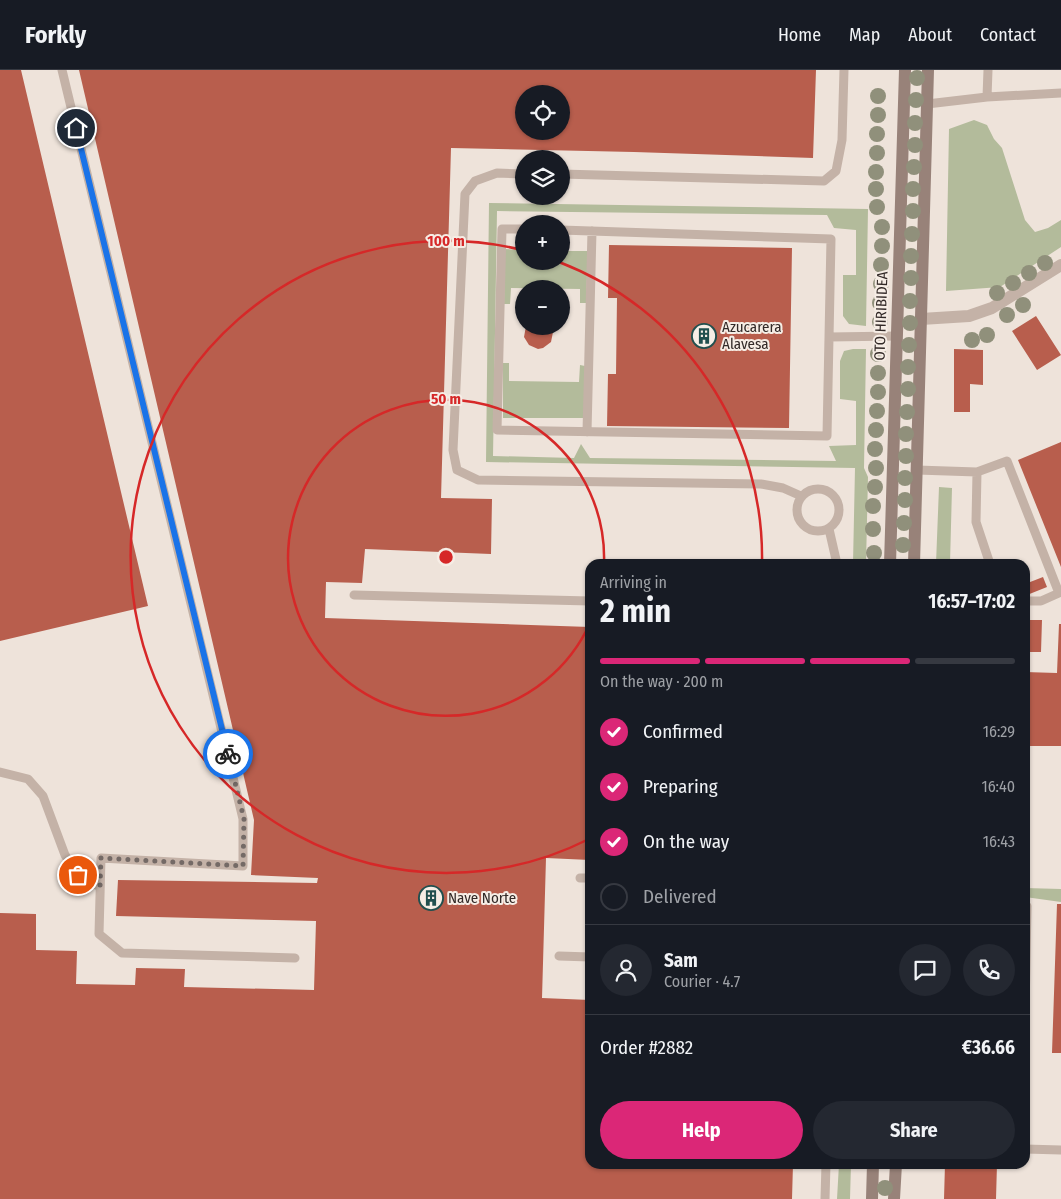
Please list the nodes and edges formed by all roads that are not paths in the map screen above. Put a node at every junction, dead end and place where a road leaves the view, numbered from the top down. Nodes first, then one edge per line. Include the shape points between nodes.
1 (62, 70) edge
2 (844, 70) edge
3 (905, 70) edge
4 (928, 70) edge
5 (988, 70) edge
6 (1061, 93) edge
7 (987, 97) junction
8 (927, 104) junction
9 (515, 174) edge
10 (570, 174) edge
11 (515, 229) edge
12 (570, 230) edge
13 (592, 231) junction
14 (1061, 264) edge
15 (921, 319) junction
16 (897, 336) junction
17 (829, 337) junction
18 (587, 432) junction
19 (917, 470) junction
20 (977, 472) junction
21 (801, 496) junction
22 (829, 529) junction
23 (836, 559) edge
24 (890, 559) edge
25 (914, 559) edge
26 (988, 559) edge
27 (354, 595) dead end
28 (1030, 601) edge
29 (585, 602) edge
30 (0, 772) edge
31 (580, 878) dead end
32 (585, 878) edge
33 (100, 887) junction
34 (558, 956) dead end
35 (585, 957) edge
36 (296, 958) dead end
37 (1030, 1149) edge
38 (1061, 1150) edge
39 (826, 1169) edge
40 (873, 1169) edge
41 (896, 1169) edge
42 (825, 1199) edge
43 (872, 1199) edge
44 (894, 1199) edge

1 - 33 lane via 244,819 243,866 101,858
2 - 10 lane via 842,140 836,171 824,181
3 - 16 street, OTO HIRIBIDEA
4 - 8 street
5 - 7 lane
6 - 7 lane
7 - 8 lane
8 - 15 street
9 - 21 lane via 497,173 475,181 465,194 453,450 457,470 478,480 761,484
11 - 18 lane via 502,229 497,430
12 - 13 lane
13 - 17 lane via 831,239
13 - 18 lane
14 - 15 street via 992,308 969,316
15 - 19 street
16 - 17 lane
16 - 24 street, OTO HIRIBIDEA
17 - 18 lane via 827,436
19 - 20 lane
19 - 25 street
20 - 26 lane via 976,522
20 - 28 lane via 1006,461 1059,593 1041,601
21 - 22 lane via 796,507 798,519 806,529 818,532
21 - 22 lane via 812,489 824,489 834,496 840,507 839,514
22 - 23 lane
27 - 29 lane
30 - 33 lane via 28,779 43,796 65,855 78,875
31 - 32 lane
33 - 36 lane via 99,934 122,953
34 - 35 lane
37 - 38 lane
39 - 42 lane
40 - 43 street
41 - 44 street

